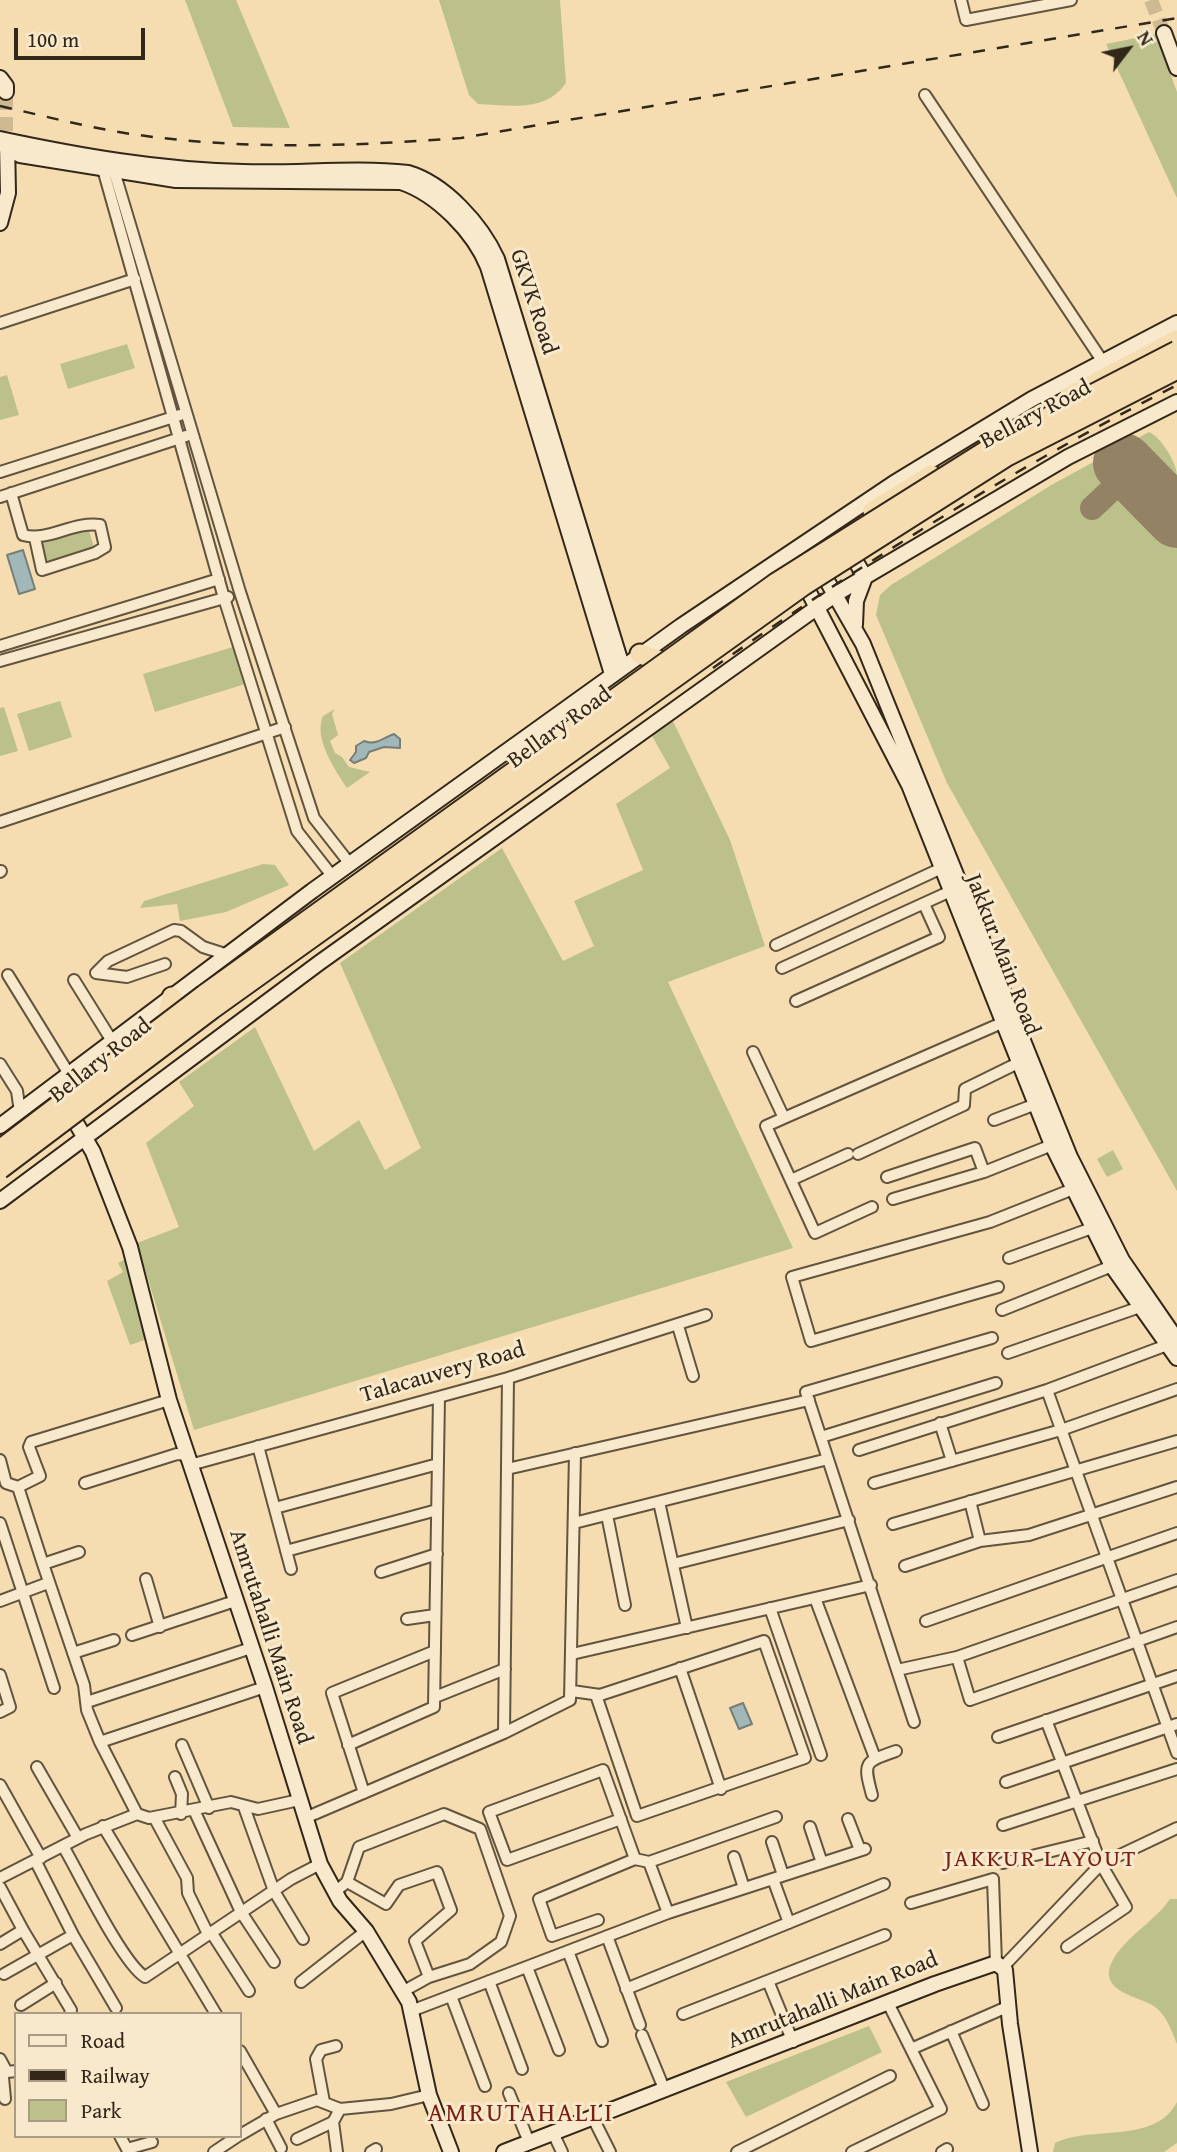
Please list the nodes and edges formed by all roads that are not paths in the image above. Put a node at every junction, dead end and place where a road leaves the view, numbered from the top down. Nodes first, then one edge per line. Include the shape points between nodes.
1 (961, 0) edge
2 (1065, 1) edge
3 (1164, 33) tunnel mouth
4 (1177, 68) edge
5 (925, 95) dead end
6 (4, 140) edge
7 (109, 170) junction
8 (417, 181) junction
9 (0, 223) edge
10 (135, 279) junction
11 (0, 323) edge
12 (1177, 323) edge
13 (1177, 340) edge
14 (1177, 351) edge
15 (1103, 362) junction
16 (1177, 369) edge
17 (1177, 377) edge
18 (1177, 402) edge
19 (186, 414) junction
20 (173, 417) junction
21 (192, 434) junction
22 (179, 438) junction
23 (0, 472) edge
24 (6, 495) edge
25 (35, 538) junction
26 (807, 547) junction
27 (790, 559) junction
28 (860, 569) junction
29 (219, 579) junction
30 (831, 586) junction
31 (240, 592) junction
32 (224, 598) junction
33 (813, 598) junction
34 (855, 629) junction
35 (0, 646) edge
36 (649, 657) junction
37 (0, 661) edge
38 (617, 670) junction
39 (285, 727) junction
40 (267, 733) junction
41 (0, 821) edge
42 (350, 864) junction
43 (944, 867) junction
44 (333, 877) junction
45 (953, 890) junction
46 (924, 904) junction
47 (776, 945) dead end
48 (228, 955) junction
49 (165, 964) dead end
50 (782, 968) dead end
51 (8, 975) dead end
52 (74, 980) dead end
53 (796, 1001) dead end
54 (170, 1005) junction
55 (1004, 1022) junction
56 (112, 1041) junction
57 (753, 1052) dead end
58 (1020, 1062) junction
59 (0, 1065) edge
60 (69, 1074) junction
61 (1035, 1094) junction
62 (58, 1095) junction
63 (20, 1112) junction
64 (784, 1118) junction
65 (994, 1120) dead end
66 (0, 1126) edge
67 (81, 1129) junction
68 (0, 1141) edge
69 (1052, 1145) junction
70 (0, 1150) edge
71 (0, 1169) edge
72 (984, 1172) junction
73 (887, 1177) dead end
74 (0, 1178) edge
75 (791, 1180) junction
76 (1073, 1189) junction
77 (893, 1199) dead end
78 (0, 1201) edge
79 (872, 1207) dead end
80 (1092, 1228) junction
81 (1009, 1258) dead end
82 (1112, 1266) junction
83 (998, 1287) dead end
84 (1140, 1307) junction
85 (1002, 1310) dead end
86 (706, 1315) dead end
87 (678, 1326) junction
88 (992, 1338) dead end
89 (1175, 1346) edge
90 (1008, 1353) dead end
91 (693, 1377) dead end
92 (508, 1378) junction
93 (996, 1383) dead end
94 (1177, 1389) edge
95 (1047, 1390) junction
96 (439, 1397) junction
97 (169, 1399) junction
98 (808, 1399) junction
99 (940, 1423) junction
100 (1061, 1430) junction
101 (821, 1437) junction
102 (1177, 1441) edge
103 (258, 1446) junction
104 (859, 1450) dead end
105 (575, 1453) junction
106 (828, 1459) junction
107 (188, 1460) junction
108 (952, 1461) junction
109 (438, 1464) junction
110 (1, 1466) edge
111 (507, 1469) junction
112 (1076, 1471) junction
113 (85, 1483) dead end
114 (874, 1483) dead end
115 (18, 1487) junction
116 (1177, 1487) edge
117 (970, 1501) junction
118 (659, 1502) junction
119 (275, 1508) junction
120 (437, 1510) junction
121 (607, 1514) junction
122 (1092, 1515) junction
123 (849, 1520) junction
124 (0, 1523) edge
125 (574, 1523) junction
126 (893, 1524) dead end
127 (1177, 1533) edge
128 (980, 1541) junction
129 (286, 1551) junction
130 (79, 1552) dead end
131 (436, 1554) junction
132 (1107, 1557) junction
133 (43, 1564) junction
134 (673, 1564) junction
135 (905, 1566) dead end
136 (291, 1569) dead end
137 (382, 1572) dead end
138 (145, 1578) dead end
139 (1177, 1580) edge
140 (48, 1584) junction
141 (871, 1585) junction
142 (24, 1592) junction
143 (815, 1598) junction
144 (1122, 1599) junction
145 (0, 1601) edge
146 (235, 1601) junction
147 (625, 1605) dead end
148 (770, 1608) junction
149 (435, 1615) junction
150 (407, 1619) dead end
151 (926, 1621) dead end
152 (160, 1627) junction
153 (1177, 1627) edge
154 (687, 1628) junction
155 (132, 1635) dead end
156 (114, 1640) dead end
157 (1137, 1641) junction
158 (251, 1648) junction
159 (435, 1651) junction
160 (73, 1653) junction
161 (572, 1654) junction
162 (957, 1657) junction
163 (680, 1668) junction
164 (505, 1669) junction
165 (897, 1670) junction
166 (0, 1675) edge
167 (1177, 1676) edge
168 (1152, 1684) junction
169 (265, 1687) junction
170 (54, 1688) dead end
171 (572, 1691) junction
172 (800, 1693) junction
173 (596, 1695) junction
174 (435, 1697) junction
175 (783, 1697) junction
176 (87, 1702) junction
177 (0, 1712) edge
178 (1046, 1720) junction
179 (914, 1722) dead end
180 (1172, 1726) edge
181 (504, 1733) junction
182 (998, 1737) dead end
183 (100, 1742) junction
184 (182, 1745) dead end
185 (348, 1745) junction
186 (896, 1751) dead end
187 (1177, 1753) edge
188 (821, 1755) dead end
189 (875, 1758) junction
190 (1063, 1762) junction
191 (37, 1767) dead end
192 (1177, 1769) edge
193 (175, 1777) dead end
194 (1006, 1782) dead end
195 (0, 1785) edge
196 (721, 1789) junction
197 (364, 1793) junction
198 (872, 1795) dead end
199 (299, 1800) junction
200 (1078, 1802) junction
201 (244, 1807) junction
202 (209, 1808) junction
203 (194, 1810) junction
204 (137, 1814) junction
205 (181, 1814) junction
206 (154, 1817) junction
207 (776, 1817) dead end
208 (305, 1818) junction
209 (621, 1819) junction
210 (848, 1819) dead end
211 (1003, 1825) dead end
212 (103, 1826) junction
213 (810, 1827) dead end
214 (1177, 1828) edge
215 (78, 1838) junction
216 (1093, 1841) junction
217 (772, 1842) dead end
218 (63, 1846) junction
219 (734, 1857) dead end
220 (38, 1859) junction
221 (635, 1859) junction
222 (649, 1862) junction
223 (822, 1863) junction
224 (1003, 1863) dead end
225 (320, 1864) junction
226 (1101, 1864) junction
227 (778, 1877) junction
228 (0, 1878) edge
229 (884, 1884) dead end
230 (0, 1887) edge
231 (744, 1888) junction
232 (342, 1890) junction
233 (274, 1891) junction
234 (911, 1903) dead end
235 (241, 1912) junction
236 (668, 1913) junction
237 (598, 1920) dead end
238 (789, 1923) junction
239 (23, 1930) junction
240 (366, 1931) junction
241 (210, 1933) junction
242 (886, 1935) dead end
243 (73, 1936) junction
244 (607, 1936) junction
245 (303, 1938) dead end
246 (0, 1944) edge
247 (1067, 1947) dead end
248 (568, 1951) junction
249 (39, 1954) junction
250 (179, 1955) junction
251 (274, 1962) dead end
252 (1000, 1965) junction
253 (527, 1966) junction
254 (5, 1974) dead end
255 (429, 1977) junction
256 (489, 1981) junction
257 (768, 1981) junction
258 (301, 1982) dead end
259 (56, 1983) junction
260 (626, 1989) junction
261 (249, 1991) dead end
262 (402, 1992) junction
263 (450, 1996) junction
264 (888, 2003) junction
265 (21, 2005) dead end
266 (1007, 2007) junction
267 (116, 2008) dead end
268 (411, 2011) junction
269 (69, 2012) edge
270 (215, 2012) edge
271 (683, 2014) dead end
272 (951, 2031) junction
273 (603, 2041) dead end
274 (793, 2042) junction
275 (336, 2046) dead end
276 (911, 2049) junction
277 (559, 2050) dead end
278 (242, 2055) edge
279 (1, 2063) edge
280 (523, 2068) dead end
281 (14, 2071) edge
282 (890, 2076) dead end
283 (485, 2086) dead end
284 (665, 2091) junction
285 (509, 2093) dead end
286 (429, 2095) junction
287 (5, 2099) dead end
288 (324, 2102) junction
289 (983, 2104) dead end
290 (340, 2109) junction
291 (271, 2116) junction
292 (593, 2118) junction
293 (333, 2122) junction
294 (553, 2133) junction
295 (242, 2134) edge
296 (236, 2138) edge
297 (297, 2139) dead end
298 (529, 2142) junction
299 (153, 2143) edge
300 (281, 2148) dead end
301 (127, 2150) edge
302 (214, 2152) edge
303 (337, 2152) edge
304 (451, 2152) edge
305 (504, 2152) edge
306 (562, 2152) edge
307 (610, 2152) edge
308 (737, 2152) edge
309 (852, 2152) edge
310 (1030, 2152) edge

1 - 2 street via 966,20
3 - 4 street
5 - 15 street
6 - 7 street, GKVK Road via 20,155
6 - 8 street, GKVK Road via 160,167 241,172 391,171
6 - 9 street via 8,193
7 - 8 street, GKVK Road via 176,180
7 - 10 street
7 - 19 street
8 - 38 street, GKVK Road via 476,246 488,267
10 - 11 street
10 - 20 street
12 - 15 street
13 - 26 highway, Bellary Road via 998,435
14 - 70 highway, Bellary Road, bridge via 997,444 776,583 204,995
15 - 26 street via 974,434
16 - 71 highway, Bellary Road, bridge via 1007,456 804,585 190,1024
17 - 28 highway, Bellary Road via 1016,461
18 - 28 street
19 - 20 street
19 - 21 street
20 - 22 street
20 - 23 street
21 - 22 street
21 - 31 street
22 - 24 street
22 - 29 street
24 - 25 street via 23,534
25 - 25 street via 88,523 100,525 105,547 43,570
26 - 27 highway, Bellary Road
26 - 30 street, Jakkur Main Road
27 - 33 street, Jakkur Main Road
27 - 36 highway, Bellary Road
28 - 30 highway, Bellary Road
28 - 34 street
29 - 32 street
29 - 35 street
30 - 33 highway, Bellary Road
30 - 34 street, Jakkur Main Road
31 - 32 street
31 - 39 street
32 - 37 street
32 - 40 street
33 - 43 street, Jakkur Main Road via 909,785
33 - 67 highway, Bellary Road via 289,963
34 - 61 street, Jakkur Main Road via 989,952
36 - 38 street
36 - 54 highway, Bellary Road
38 - 42 street
39 - 40 street
39 - 42 street via 314,818
40 - 41 street
40 - 44 street via 297,831
42 - 44 street
43 - 45 street, Jakkur Main Road
43 - 47 street
44 - 48 street
45 - 46 street
45 - 55 street, Jakkur Main Road
46 - 50 street
46 - 53 street via 939,937
48 - 49 street via 174,930 108,961 96,973 127,977
48 - 54 street
51 - 60 street
52 - 56 street
54 - 56 street
54 - 62 highway, Bellary Road
55 - 58 street, Jakkur Main Road
55 - 64 street
56 - 60 street
57 - 64 street
58 - 61 street, Jakkur Main Road
58 - 75 street via 965,1089 964,1105
59 - 63 street via 17,1091
60 - 63 street
61 - 65 street
61 - 69 street, Jakkur Main Road
61 - 89 street, Jakkur Main Road via 1122,1260
62 - 67 street, Amrutahalli Main Road
62 - 68 highway, Bellary Road
63 - 66 street
64 - 75 street via 766,1126
67 - 74 highway, Bellary Road
67 - 78 street
67 - 97 street, Amrutahalli Main Road via 130,1247
69 - 72 street
69 - 76 street, Jakkur Main Road
72 - 73 street via 975,1148
72 - 77 street
75 - 79 street via 816,1233
76 - 80 street, Jakkur Main Road
76 - 83 street via 990,1222 792,1277 811,1341
80 - 81 street
80 - 82 street, Jakkur Main Road
82 - 84 street, Jakkur Main Road
82 - 85 street
84 - 89 street, Jakkur Main Road
84 - 90 street
86 - 87 street, Talacauvery Road
87 - 91 street
87 - 92 street, Talacauvery Road
88 - 98 street via 806,1392
89 - 95 street
92 - 96 street, Talacauvery Road
92 - 111 street
93 - 101 street
94 - 100 street
95 - 99 street
95 - 100 street
96 - 103 street, Talacauvery Road
96 - 109 street
97 - 107 street, Amrutahalli Main Road
97 - 115 street via 31,1442 40,1476
98 - 101 street
98 - 105 street
99 - 104 street
99 - 108 street
100 - 108 street
100 - 112 street
101 - 106 street
102 - 112 street
103 - 107 street, Talacauvery Road
103 - 119 street
105 - 111 street
105 - 125 street
106 - 118 street
106 - 123 street
107 - 113 street, Talacauvery Road via 177,1454
107 - 146 street, Amrutahalli Main Road
108 - 114 street
109 - 119 street
109 - 120 street
110 - 115 street via 6,1483
111 - 164 street
112 - 117 street
112 - 122 street
115 - 133 street
116 - 122 street
117 - 126 street
117 - 128 street
118 - 121 street
118 - 134 street
119 - 129 street
120 - 129 street
120 - 131 street
121 - 125 street
121 - 147 street
122 - 128 street via 1030,1535
122 - 132 street
123 - 134 street
123 - 141 street
124 - 142 street
125 - 161 street
127 - 132 street
128 - 135 street
129 - 136 street
130 - 133 street
131 - 137 street
131 - 149 street
132 - 144 street
132 - 151 street
133 - 140 street
134 - 154 street
138 - 152 street
139 - 144 street
140 - 142 street
140 - 160 street
141 - 143 street
141 - 165 street
142 - 145 street
142 - 170 street
143 - 148 street
143 - 189 street
144 - 157 street
144 - 162 street
146 - 152 street
146 - 158 street, Amrutahalli Main Road
148 - 154 street
148 - 172 street
149 - 150 street
149 - 159 street
152 - 155 street
153 - 157 street
154 - 161 street
156 - 160 street
157 - 162 street via 971,1700
157 - 168 street
158 - 169 street, Amrutahalli Main Road
158 - 176 street
159 - 174 street
159 - 185 street via 334,1691 331,1696
160 - 176 street
161 - 171 street
162 - 165 street
163 - 173 street
163 - 175 street via 764,1641
163 - 196 street
164 - 174 street
164 - 181 street
165 - 179 street
166 - 177 street via 10,1707
167 - 168 street
168 - 178 street
168 - 180 street
169 - 183 street
169 - 199 street, Amrutahalli Main Road
171 - 173 street
171 - 181 street via 564,1705
172 - 175 street
172 - 188 street
173 - 196 street via 637,1816
174 - 185 street via 432,1710
175 - 196 street via 805,1758
176 - 183 street
178 - 182 street
178 - 190 street
180 - 187 street
180 - 190 street
181 - 197 street
183 - 204 street
184 - 202 street
185 - 197 street
186 - 189 street
189 - 198 street via 865,1768
190 - 194 street
190 - 200 street
191 - 215 street
192 - 200 street
193 - 205 street
195 - 220 street
197 - 208 street
199 - 201 street via 258,1809
199 - 208 street, Amrutahalli Main Road
200 - 211 street
200 - 216 street
201 - 202 street via 231,1802
201 - 233 street
202 - 203 street
203 - 205 street
203 - 235 street
204 - 206 street
204 - 212 street
205 - 206 street
206 - 241 street
207 - 222 street
208 - 225 street, Amrutahalli Main Road
209 - 209 street via 603,1770 489,1812 507,1860
209 - 221 street
210 - 223 street via 863,1849
212 - 215 street
212 - 250 street
213 - 223 street
214 - 226 street
215 - 218 street
216 - 224 street
216 - 226 street
217 - 227 street
218 - 220 street
218 - 250 street via 139,1974 145,1977
219 - 231 street
220 - 228 street
220 - 243 street
221 - 222 street
221 - 237 street via 539,1899 552,1936
222 - 236 street
223 - 227 street
225 - 232 street, Amrutahalli Main Road
225 - 233 street
226 - 247 street via 1126,1907
226 - 252 street
227 - 231 street
227 - 238 street
229 - 238 street
230 - 239 street
231 - 236 street
232 - 240 street, Amrutahalli Main Road
232 - 255 street via 386,1904 399,1885 437,1872 451,1910 415,1941
232 - 255 street via 359,1847 444,1814 480,1829 510,1916 501,1942 470,1964
233 - 235 street
233 - 245 street
234 - 252 street via 993,1880
235 - 241 street
235 - 251 street
236 - 244 street
238 - 260 street
239 - 246 street
239 - 249 street
240 - 258 street
240 - 262 street, Amrutahalli Main Road
241 - 250 street
241 - 261 street
242 - 257 street
243 - 249 street
243 - 267 street
244 - 248 street
244 - 260 street
248 - 253 street
248 - 273 street
249 - 254 street
249 - 259 street
250 - 270 street
252 - 264 street, Amrutahalli Main Road
252 - 266 street
253 - 256 street
253 - 277 street
255 - 262 street
256 - 263 street
256 - 280 street
257 - 271 street
257 - 274 street
259 - 265 street
259 - 269 street
260 - 284 street
262 - 268 street, Amrutahalli Main Road
263 - 268 street
263 - 283 street
264 - 274 street, Amrutahalli Main Road
264 - 276 street
266 - 272 street
266 - 310 street
268 - 286 street, Amrutahalli Main Road
272 - 276 street
272 - 289 street
274 - 284 street, Amrutahalli Main Road
275 - 288 street via 321,2050 316,2059
276 - 309 street via 941,2109
278 - 291 street
279 - 281 street via 7,2072
279 - 287 street
282 - 308 street
284 - 292 street, Amrutahalli Main Road
285 - 298 street
286 - 290 street
286 - 304 street, Amrutahalli Main Road
288 - 290 street
288 - 291 street via 317,2100
290 - 293 street
291 - 295 street
291 - 300 street
292 - 294 street, Amrutahalli Main Road
292 - 307 street
293 - 297 street
293 - 303 street
294 - 298 street, Amrutahalli Main Road
294 - 306 street
296 - 302 street
298 - 305 street, Amrutahalli Main Road
299 - 301 street

